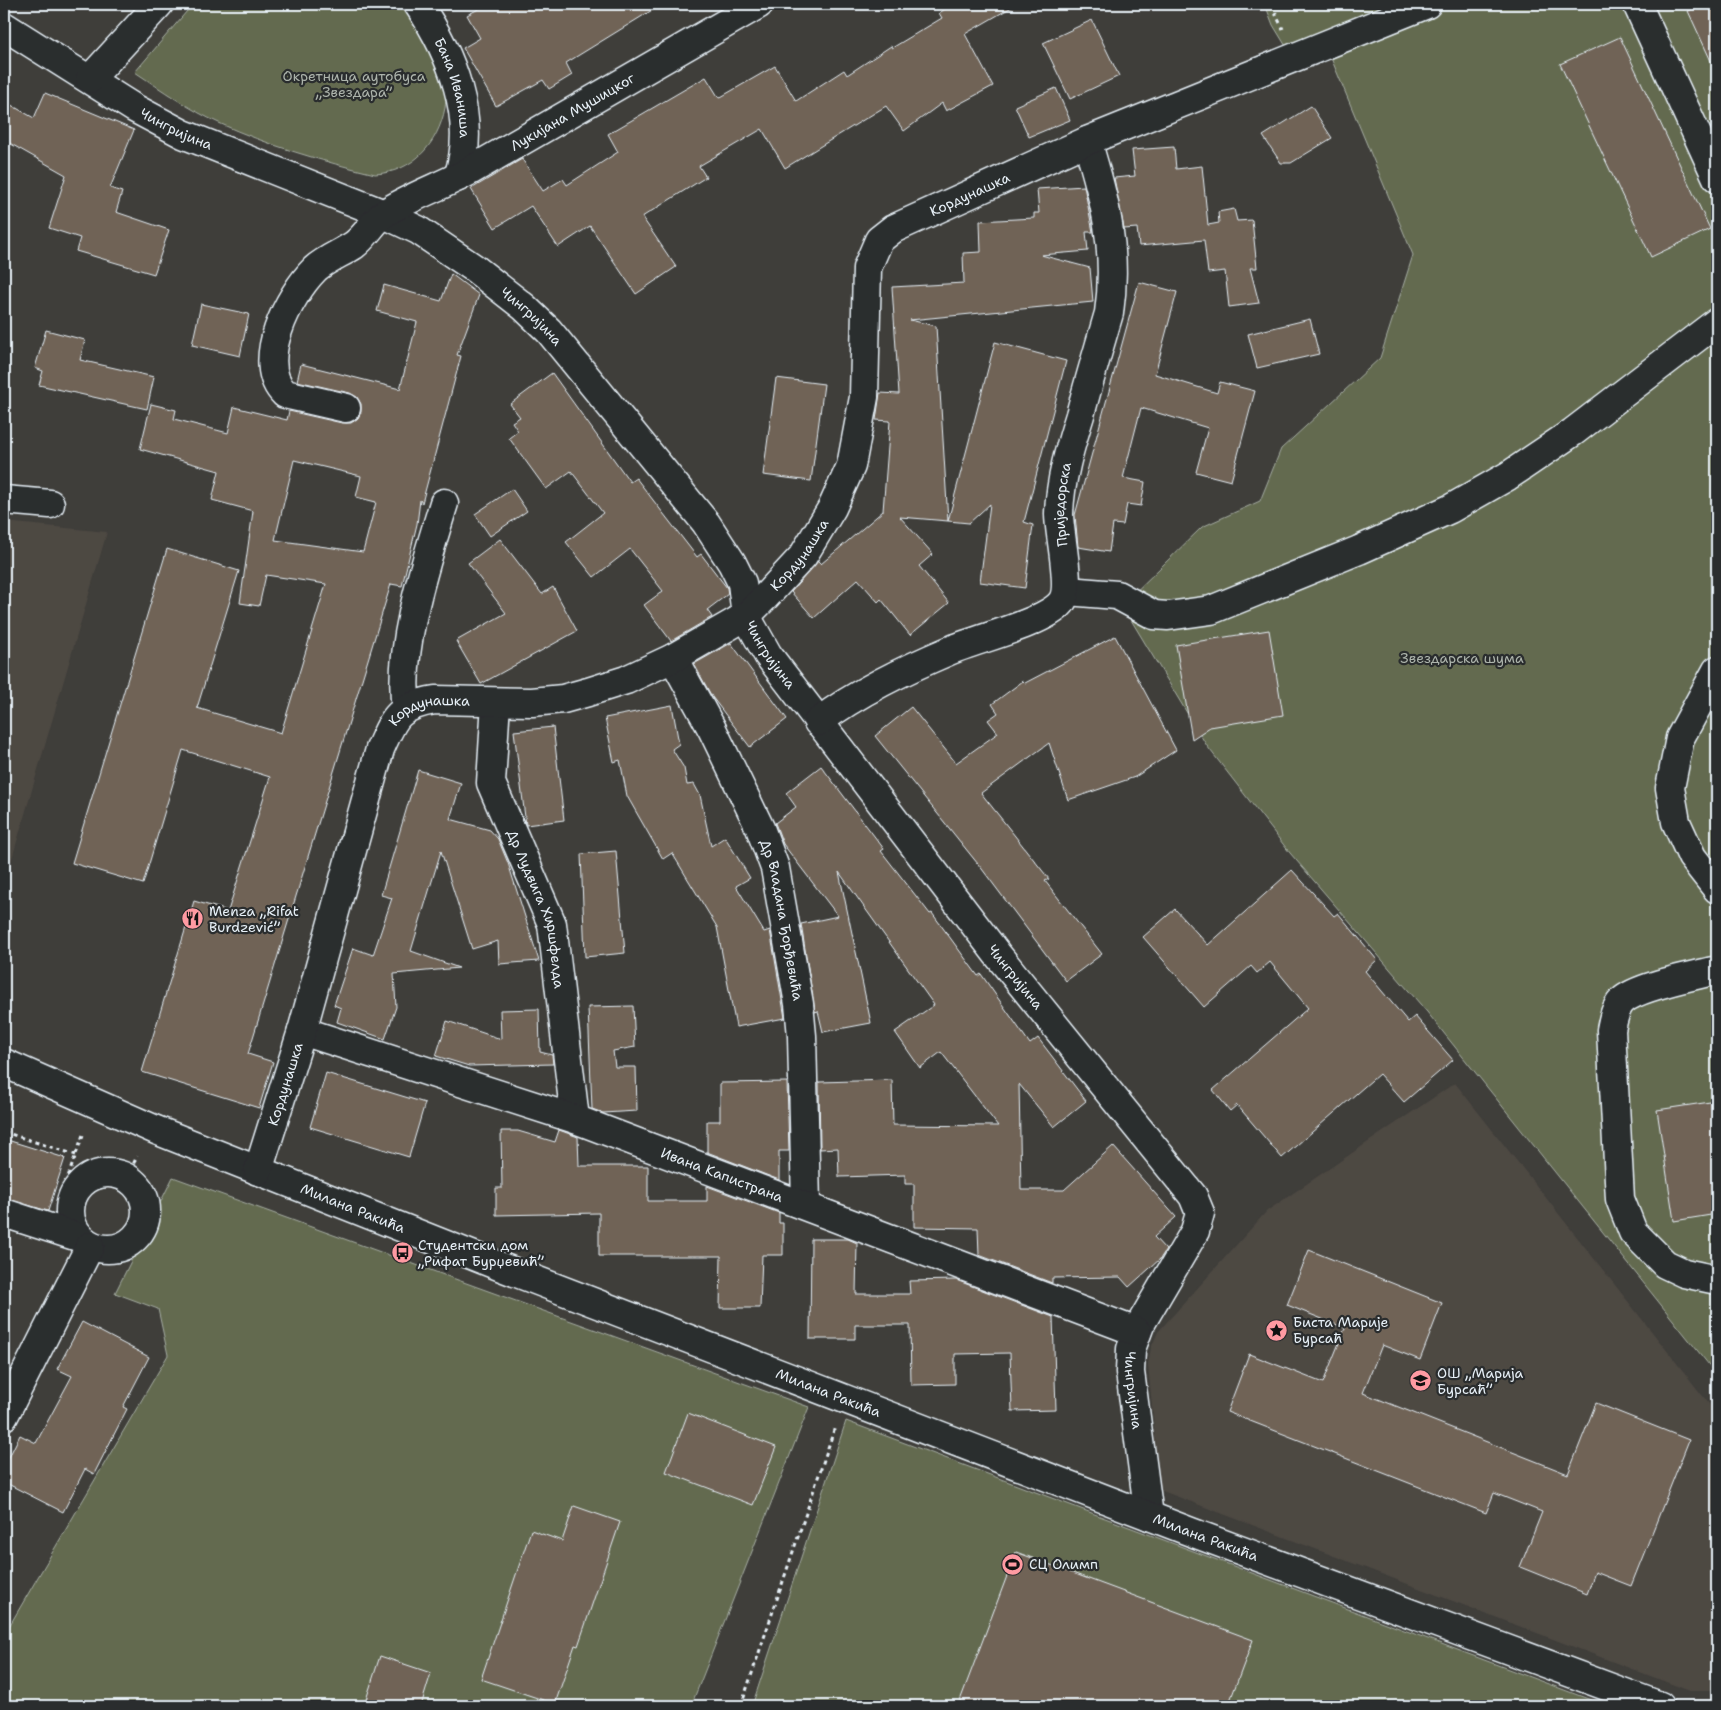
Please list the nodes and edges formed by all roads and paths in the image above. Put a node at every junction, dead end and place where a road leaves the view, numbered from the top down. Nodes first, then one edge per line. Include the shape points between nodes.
1 (159, 4) edge
2 (418, 4) edge
3 (759, 4) edge
4 (1427, 4) edge
5 (1637, 4) edge
6 (7, 35) edge
7 (90, 80) junction
8 (1087, 140) junction
9 (458, 177) junction
10 (1717, 178) edge
11 (384, 214) junction
12 (1717, 322) edge
13 (346, 408) dead end
14 (4, 500) edge
15 (444, 503) dead end
16 (50, 504) dead end
17 (1067, 591) junction
18 (746, 616) junction
19 (673, 658) junction
20 (1717, 670) edge
21 (496, 702) junction
22 (406, 708) junction
23 (818, 722) junction
24 (1717, 889) edge
25 (1717, 970) edge
26 (302, 1031) junction
27 (4, 1063) edge
28 (575, 1119) junction
29 (86, 1128) dead end
30 (4, 1132) edge
31 (138, 1153) dead end
32 (76, 1155) junction
33 (258, 1171) junction
34 (127, 1178) junction
35 (66, 1183) dead end
36 (806, 1205) junction
37 (4, 1213) edge
38 (84, 1241) junction
39 (1717, 1280) edge
40 (1137, 1332) junction
41 (7, 1404) edge
42 (837, 1422) dead end
43 (1149, 1516) junction
44 (741, 1706) edge
45 (1659, 1706) edge

1 - 7 street
2 - 9 street, Бана Иваниша via 450,65 459,93 466,137 465,159
3 - 9 street, Лукијана Мушицког
4 - 8 street, Кордунашка
5 - 10 street
6 - 7 street, Чингријина
7 - 11 street, Чингријина via 183,134
8 - 17 street, Приједорска via 1101,185 1114,260 1109,313 1060,491 1059,535
8 - 18 street, Кордунашка via 893,229 879,240 867,268 864,397 851,466 803,556
9 - 11 street, Лукијана Мушицког
11 - 13 street via 365,236 317,268 306,280 283,314 274,348 273,377 285,394
11 - 18 street, Чингријина via 418,230 474,268 524,307 548,332 706,523 742,583
12 - 17 street via 1573,432 1508,476 1450,509 1359,550 1211,610 1154,615 1117,595
14 - 16 street
15 - 22 street via 412,626 404,681
17 - 23 street via 1063,602 1046,615 921,663 856,696
18 - 19 street, Кордунашка
18 - 23 street, Чингријина via 768,655
19 - 21 street, Кордунашка via 626,680 577,696 532,702
19 - 36 street, Др Владана Ђорђевића via 712,729 760,828 775,868 802,1036
20 - 24 street via 1680,738 1670,788 1676,822 1692,858
21 - 22 street, Кордунашка via 434,700
21 - 28 street, Др Лудвига Хиршфелда via 491,783 552,924
22 - 26 street, Кордунашка via 393,720 380,749
23 - 40 street, Чингријина via 997,954 1193,1196 1200,1214 1195,1231
25 - 39 street via 1636,992 1622,1002 1614,1014 1611,1030 1620,1199 1633,1232 1665,1264 1684,1274
26 - 28 street, Ивана Капистрана
26 - 33 street, Кордунашка
27 - 33 street, Милана Ракића
28 - 36 street, Ивана Капистрана
29 - 32 path
30 - 32 path
31 - 34 path
32 - 35 path
33 - 43 street, Милана Ракића
34 - 38 street via 114,1173 98,1174 84,1180 74,1193 69,1207 71,1223
34 - 38 street via 145,1200 143,1228 121,1248 106,1250
36 - 40 street, Ивана Капистрана
37 - 38 street
38 - 41 street
40 - 43 street, Чингријина via 1131,1349 1130,1372
42 - 44 path
43 - 45 street, Милана Ракића

